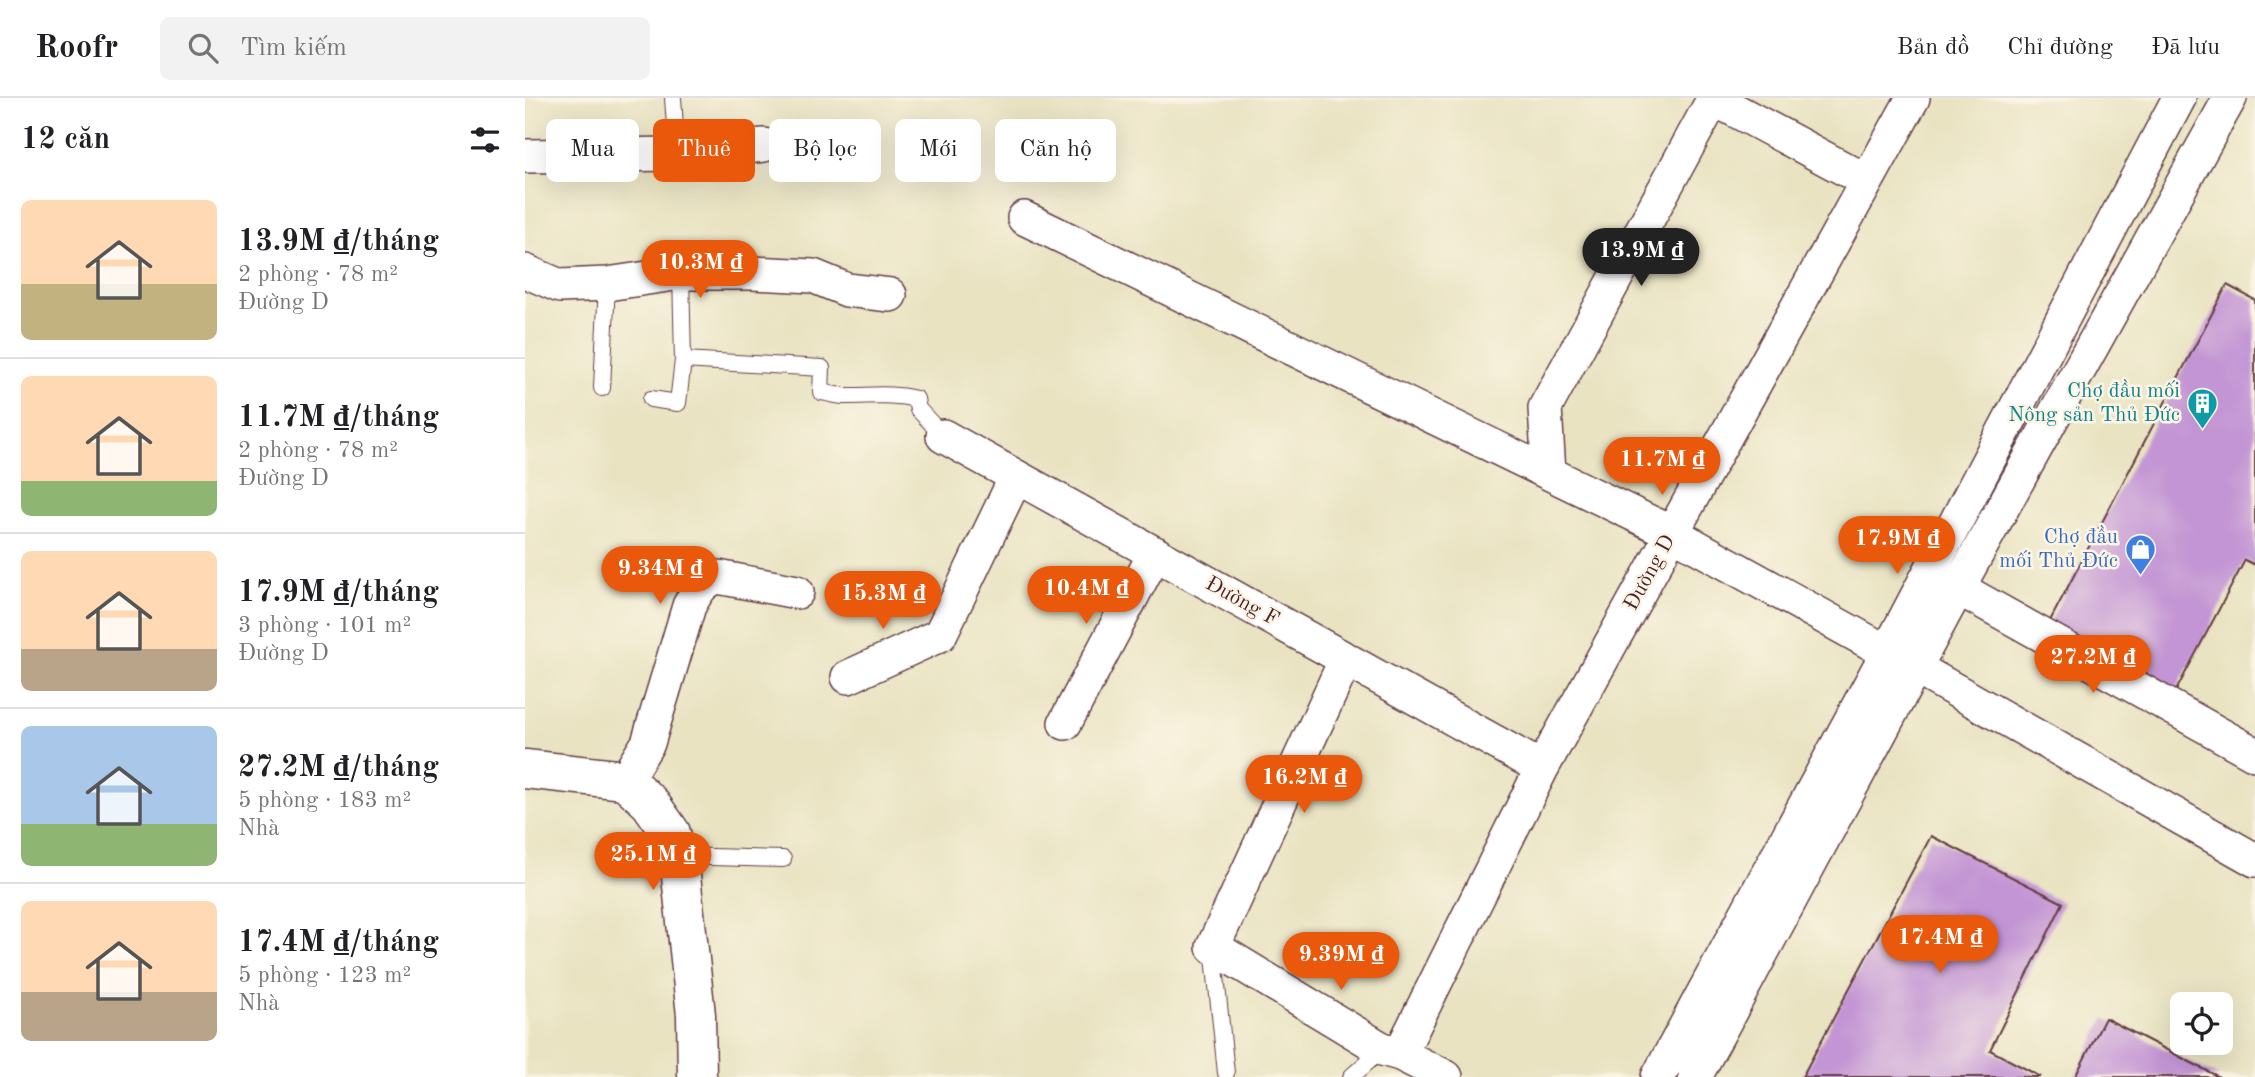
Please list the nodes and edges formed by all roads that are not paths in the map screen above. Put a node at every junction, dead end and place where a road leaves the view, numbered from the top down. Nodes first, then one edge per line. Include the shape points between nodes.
1 (673, 98) edge
2 (1714, 98) edge
3 (1913, 98) edge
4 (2179, 98) edge
5 (2229, 98) edge
6 (674, 119) edge
7 (764, 145) dead end
8 (755, 146) edge
9 (653, 154) edge
10 (525, 156) edge
11 (1867, 181) junction
12 (1024, 218) dead end
13 (525, 271) edge
14 (681, 273) junction
15 (607, 284) junction
16 (890, 295) dead end
17 (683, 360) junction
18 (602, 388) dead end
19 (650, 399) dead end
20 (943, 436) joint
21 (1549, 473) junction
22 (1016, 477) junction
23 (1672, 533) junction
24 (1155, 553) junction
25 (1958, 588) junction
26 (797, 592) dead end
27 (1887, 653) junction
28 (1346, 659) junction
29 (1916, 668) junction
30 (848, 677) dead end
31 (1065, 723) dead end
32 (2255, 754) edge
33 (1542, 768) junction
34 (525, 769) edge
35 (625, 780) junction
36 (676, 856) junction
37 (782, 859) dead end
38 (2255, 860) edge
39 (1213, 947) junction
40 (1391, 1052) junction
41 (1226, 1073) dead end
42 (697, 1077) edge
43 (1350, 1077) edge
44 (1446, 1077) edge
45 (1658, 1077) edge
46 (1695, 1077) edge

1 - 6 lane
2 - 11 street
2 - 21 street via 1545,408
3 - 11 street, Đường D
4 - 27 street
5 - 25 street
7 - 8 street
9 - 10 street
11 - 23 street, Đường D
12 - 21 street
13 - 15 street via 560,286
14 - 15 street
14 - 16 street via 813,276 847,290
14 - 17 lane
15 - 18 lane
17 - 19 lane via 678,403
17 - 20 lane via 822,368 821,392 916,399 918,409
20 - 22 street, Đường F
21 - 23 street
22 - 24 street, Đường F
22 - 30 street via 940,635
23 - 27 street
23 - 33 street, Đường D
24 - 28 street, Đường F
24 - 31 street
25 - 29 street
25 - 32 street
26 - 35 street via 717,577 700,587 689,606 648,743
27 - 29 street
27 - 45 street
28 - 33 street, Đường F
28 - 39 street
29 - 38 street
29 - 46 street
33 - 40 street, Đường D
34 - 35 main road
35 - 36 main road via 650,803 671,833
36 - 37 lane
36 - 42 main road via 696,1015
39 - 40 street
39 - 41 lane
40 - 43 lane
40 - 44 street

